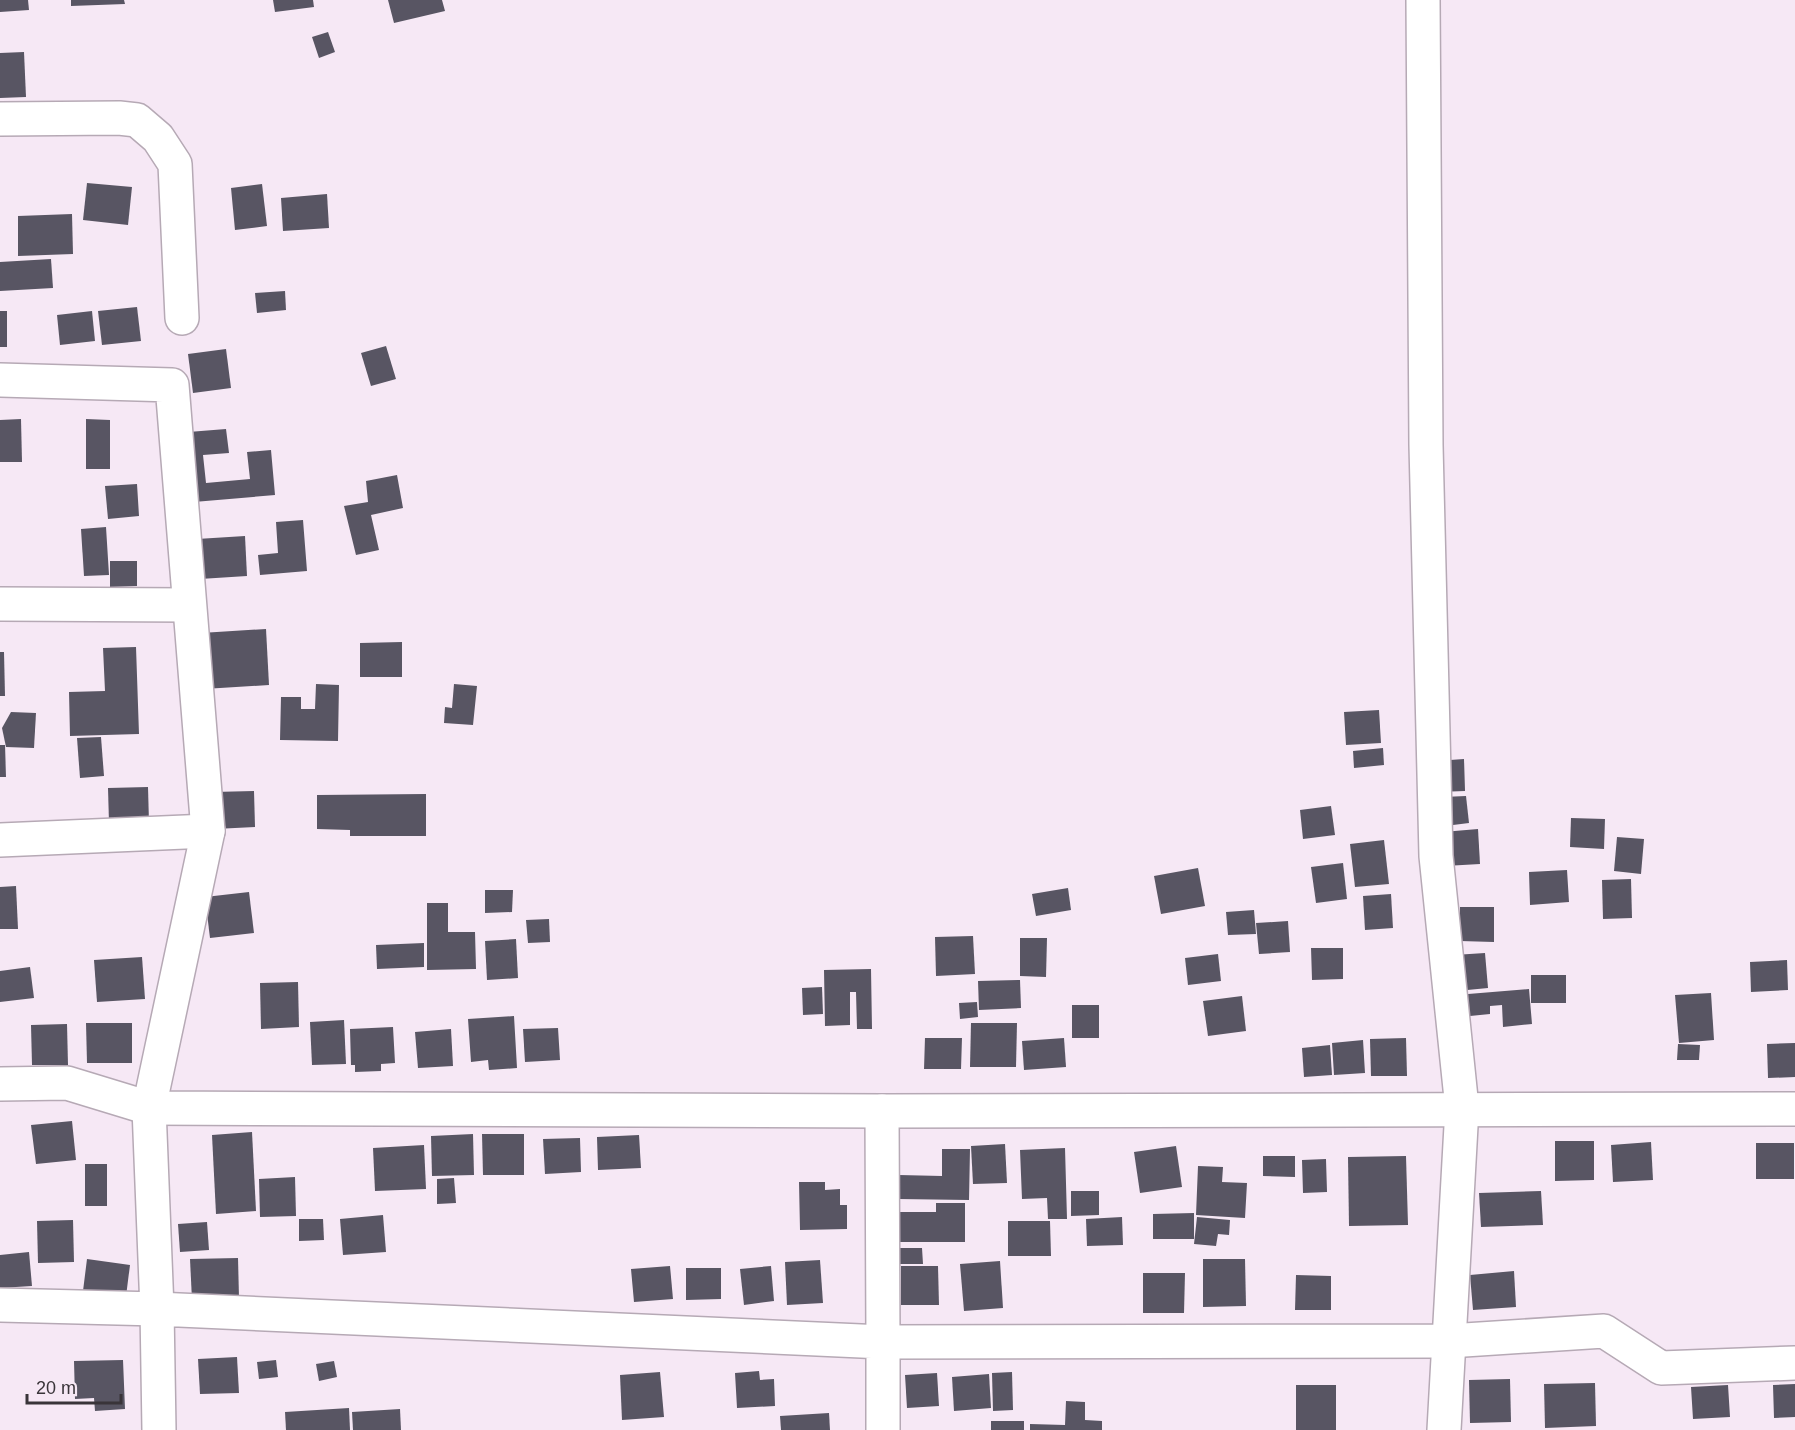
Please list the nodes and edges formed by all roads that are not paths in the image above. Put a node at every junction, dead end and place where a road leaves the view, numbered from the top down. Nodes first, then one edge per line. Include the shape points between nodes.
1 (1423, 0) edge
2 (0, 119) edge
3 (182, 318) dead end
4 (0, 380) edge
5 (0, 604) edge
6 (189, 605) junction
7 (208, 831) junction
8 (0, 840) edge
9 (0, 1084) edge
10 (149, 1108) junction
11 (1462, 1108) junction
12 (1795, 1109) edge
13 (882, 1111) junction
14 (0, 1305) edge
15 (157, 1309) junction
16 (1449, 1341) junction
17 (883, 1342) junction
18 (1795, 1363) edge
19 (159, 1430) edge
20 (883, 1430) edge
21 (1444, 1430) edge

1 - 11 street via 1426,445 1436,844
2 - 3 street via 137,120 158,138 175,164
4 - 6 street via 172,385
5 - 6 street
6 - 7 street
7 - 8 street
7 - 10 street
9 - 10 street via 67,1083
10 - 13 street
10 - 15 street
11 - 12 street
11 - 13 street
11 - 16 street
13 - 17 street
14 - 15 street
15 - 17 street
15 - 19 street
16 - 17 street
16 - 18 street via 1604,1331 1660,1368
16 - 21 street
17 - 20 street

